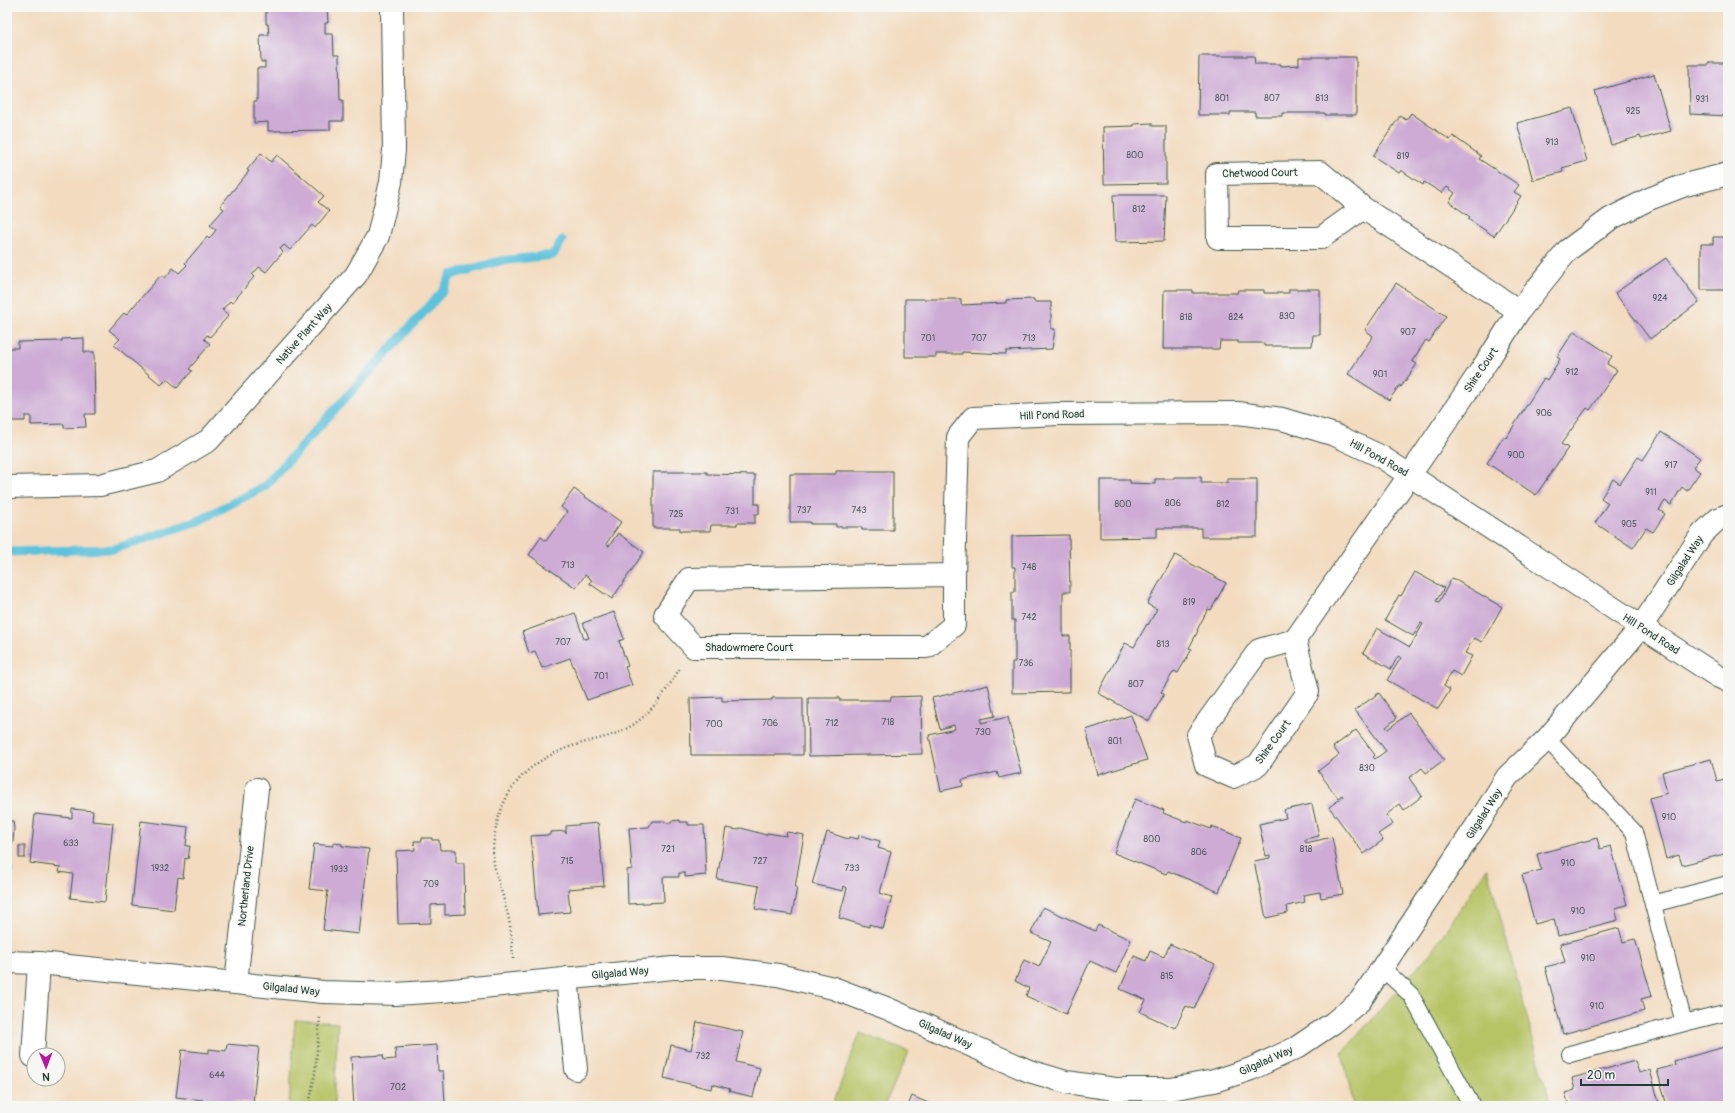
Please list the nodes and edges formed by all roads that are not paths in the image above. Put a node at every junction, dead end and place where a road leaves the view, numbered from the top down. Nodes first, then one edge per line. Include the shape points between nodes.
1 (392, 7) edge
2 (1728, 174) edge
3 (1363, 208) junction
4 (1519, 311) junction
5 (974, 418) joint
6 (1410, 476) junction
7 (7, 487) edge
8 (1728, 515) edge
9 (954, 575) junction
10 (1642, 627) junction
11 (1295, 640) junction
12 (1728, 681) edge
13 (1547, 738) junction
14 (257, 789) dead end
15 (1728, 884) edge
16 (1653, 904) junction
17 (7, 962) edge
18 (40, 963) junction
19 (1382, 968) junction
20 (567, 978) junction
21 (236, 983) junction
22 (1728, 1012) edge
23 (1684, 1023) junction
24 (34, 1047) edge
25 (1570, 1054) dead end
26 (576, 1070) dead end
27 (1472, 1106) edge

1 - 7 street, Native Plant Way via 392,182 378,236 356,275 210,440 157,471 100,485
2 - 4 street, Shire Court via 1684,185 1649,198 1610,219 1568,250
3 - 3 street, Chetwood Court via 1320,172 1217,174 1218,238 1320,238
3 - 4 street, Chetwood Court
4 - 6 street, Shire Court
5 - 6 street, Hill Pond Road via 1058,414 1238,413 1282,419 1335,434 1380,456
5 - 9 street, Shadowmere Court via 958,437
6 - 10 street, Hill Pond Road
6 - 11 street, Shire Court
8 - 10 street, Gilgalad Way via 1718,519 1702,534
9 - 9 street, Shadowmere Court via 689,579 665,615 694,647 927,647 954,625
10 - 12 street, Hill Pond Road
10 - 13 street, Gilgalad Way
11 - 11 street, Shire Court via 1259,650 1198,734 1206,765 1233,777 1258,765 1308,692
13 - 16 lane via 1634,832
13 - 19 street, Gilgalad Way via 1506,777 1482,819
14 - 21 street, Northerland Drive
15 - 16 lane
16 - 23 lane
17 - 18 street, Gilgalad Way
18 - 21 street, Gilgalad Way
18 - 24 street
19 - 20 street, Gilgalad Way via 1360,1001 1333,1024 1296,1048 1251,1069 1214,1081 1171,1088 1123,1089 1066,1082 1029,1071 886,1008 833,988 778,975 722,968 673,968
19 - 27 lane via 1411,995
20 - 21 street, Gilgalad Way via 395,994 322,992
20 - 26 street
22 - 23 lane
23 - 25 lane

